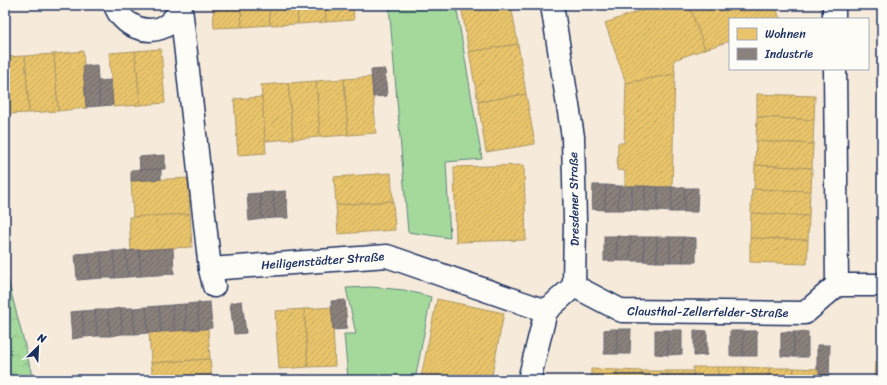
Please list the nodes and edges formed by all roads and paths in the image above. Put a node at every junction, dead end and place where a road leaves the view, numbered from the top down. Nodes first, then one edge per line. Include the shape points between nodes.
1 (116, 5) edge
2 (552, 5) edge
3 (834, 5) edge
4 (182, 6) edge
5 (834, 18) edge
6 (835, 70) edge
7 (837, 285) junction
8 (882, 285) edge
9 (574, 286) junction
10 (546, 311) junction
11 (529, 380) edge

1 - 4 street, Heiligenstädter Straße via 117,11 128,24 146,30 167,25
2 - 9 street, Dresdener Straße via 573,137
3 - 5 street
4 - 10 street, Heiligenstädter Straße via 212,278 387,256
6 - 7 street
7 - 8 street
7 - 9 street, Clausthal-Zellerfelder-Straße via 805,313 622,311
9 - 10 street
10 - 11 street

